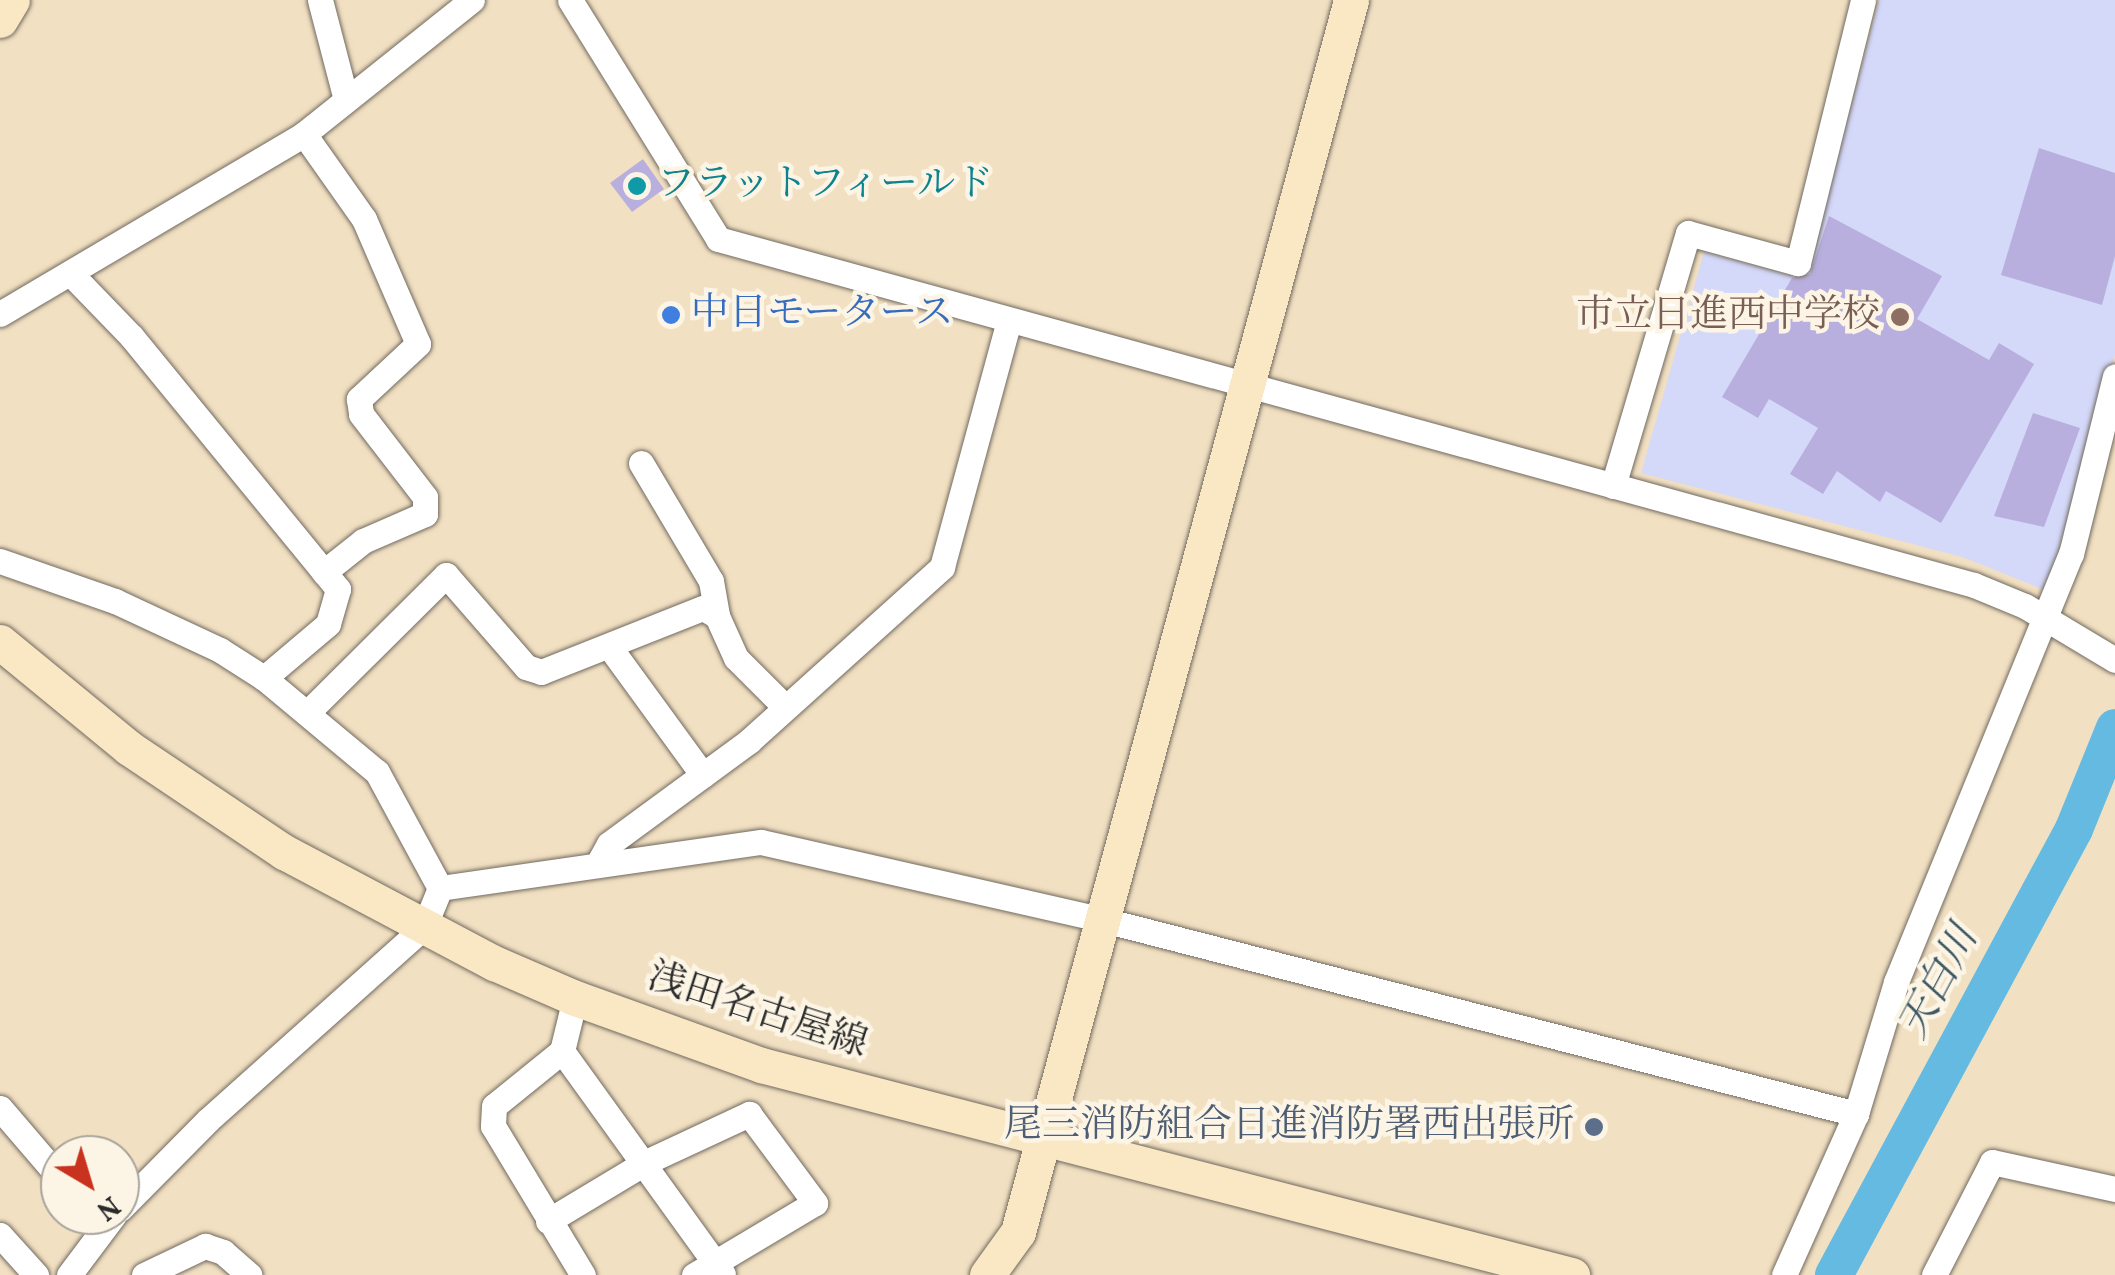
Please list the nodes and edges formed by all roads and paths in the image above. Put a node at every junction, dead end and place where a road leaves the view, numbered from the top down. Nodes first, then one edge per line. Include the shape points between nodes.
1 (12, 0) edge
2 (320, 0) edge
3 (472, 0) edge
4 (570, 0) edge
5 (1351, 0) edge
6 (1862, 0) edge
7 (0, 20) edge
8 (346, 100) junction
9 (304, 134) junction
10 (72, 275) junction
11 (0, 314) edge
12 (1008, 320) junction
13 (2115, 376) edge
14 (1249, 382) junction
15 (640, 463) dead end
16 (1613, 486) junction
17 (0, 561) edge
18 (324, 572) junction
19 (717, 616) junction
20 (2052, 622) junction
21 (0, 642) edge
22 (611, 649) junction
23 (2115, 660) edge
24 (264, 678) junction
25 (782, 704) junction
26 (307, 714) junction
27 (703, 775) junction
28 (600, 860) junction
29 (440, 888) junction
30 (1100, 919) junction
31 (424, 927) junction
32 (575, 998) junction
33 (562, 1052) junction
34 (0, 1108) edge
35 (1856, 1114) junction
36 (1044, 1137) junction
37 (40, 1155) edge
38 (646, 1162) junction
39 (140, 1185) edge
40 (2115, 1189) edge
41 (548, 1221) junction
42 (0, 1234) edge
43 (95, 1235) edge
44 (711, 1271) edge
45 (997, 1271) edge
46 (36, 1275) edge
47 (69, 1275) edge
48 (144, 1275) edge
49 (249, 1275) edge
50 (582, 1275) edge
51 (1572, 1275) edge
52 (1784, 1275) edge
53 (1934, 1275) edge

1 - 7 main road
2 - 8 street
3 - 8 street
4 - 12 street via 718,239
5 - 14 main road
6 - 16 street via 1798,263 1688,233
8 - 9 street
9 - 10 street
9 - 18 street via 364,219 418,344 359,399 361,414 426,497 426,514 363,541
10 - 11 street
10 - 18 street via 131,336
12 - 14 street
12 - 25 street via 942,567
13 - 20 street
14 - 16 street
14 - 30 main road
15 - 19 street via 711,581
16 - 20 street via 1974,585
17 - 24 street via 115,601
18 - 24 street via 338,589 328,624
19 - 22 street via 703,608
19 - 25 street via 736,658
20 - 23 street
20 - 35 street via 1896,982
21 - 31 main road, 浅田名古屋線 via 129,748 215,808
22 - 26 street via 541,672 526,667 446,575
22 - 27 street
24 - 26 street
25 - 27 street via 749,741
26 - 29 street via 377,772
27 - 28 street via 609,844
28 - 29 street
28 - 30 street via 761,842
29 - 31 street
30 - 35 street
30 - 36 main road
31 - 32 main road, 浅田名古屋線
31 - 39 street
32 - 33 street
32 - 36 main road, 浅田名古屋線 via 761,1065
33 - 38 street
33 - 41 street via 494,1106 493,1126
34 - 37 street
35 - 52 street
36 - 45 main road via 1018,1232
36 - 51 main road, 浅田名古屋線
38 - 41 street
38 - 44 street
38 - 44 street via 749,1114 815,1203
40 - 53 street via 1992,1162
41 - 50 street
42 - 46 street
43 - 47 street
48 - 49 street via 205,1246

